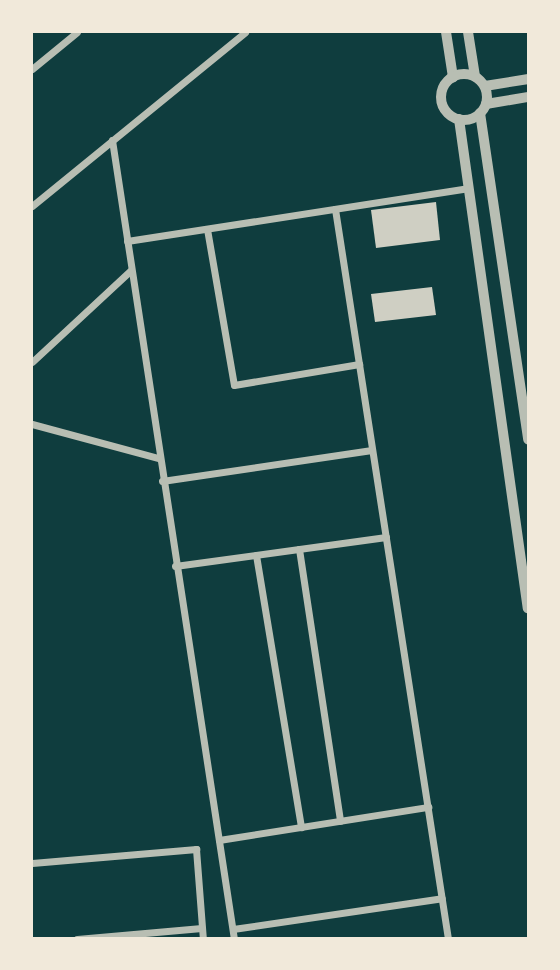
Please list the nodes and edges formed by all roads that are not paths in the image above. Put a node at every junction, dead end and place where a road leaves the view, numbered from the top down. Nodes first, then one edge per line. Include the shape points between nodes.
1 (77, 32) edge
2 (245, 32) edge
3 (446, 32) edge
4 (468, 32) edge
5 (69, 35) edge
6 (32, 69) edge
7 (475, 76) junction
8 (453, 77) junction
9 (528, 79) edge
10 (485, 86) junction
11 (528, 97) edge
12 (483, 109) junction
13 (459, 119) junction
14 (112, 140) junction
15 (469, 188) junction
16 (32, 206) edge
17 (335, 209) junction
18 (208, 229) junction
19 (127, 241) junction
20 (131, 270) junction
21 (32, 362) edge
22 (359, 365) junction
23 (32, 424) edge
24 (528, 439) edge
25 (372, 450) junction
26 (158, 458) junction
27 (162, 481) junction
28 (386, 537) junction
29 (299, 549) junction
30 (256, 555) junction
31 (175, 566) junction
32 (528, 608) edge
33 (428, 807) junction
34 (340, 821) junction
35 (302, 827) junction
36 (219, 840) junction
37 (32, 863) edge
38 (442, 898) junction
39 (202, 928) junction
40 (233, 929) junction
41 (77, 939) edge
42 (203, 939) edge
43 (234, 939) edge
44 (448, 939) edge

1 - 5 street
2 - 14 street
3 - 8 street
4 - 7 street
5 - 6 street
7 - 8 street
7 - 10 street
8 - 13 street via 441,100
9 - 10 street
10 - 12 street
11 - 12 street
12 - 13 street
12 - 24 street
13 - 15 street
14 - 16 street
14 - 19 street
15 - 17 street
15 - 32 street
17 - 18 street
17 - 22 street
18 - 19 street
18 - 22 street via 234,385
19 - 20 street
20 - 21 street
20 - 26 street
22 - 25 street
23 - 26 street
25 - 27 street
25 - 28 street
26 - 27 street
27 - 31 street
28 - 29 street
28 - 33 street
29 - 30 street
29 - 34 street
30 - 31 street
30 - 35 street
31 - 36 street
33 - 34 street
33 - 38 street
34 - 35 street
35 - 36 street
36 - 40 street
37 - 39 street via 196,849
38 - 40 street
38 - 44 street
39 - 41 street
39 - 42 street
40 - 43 street

